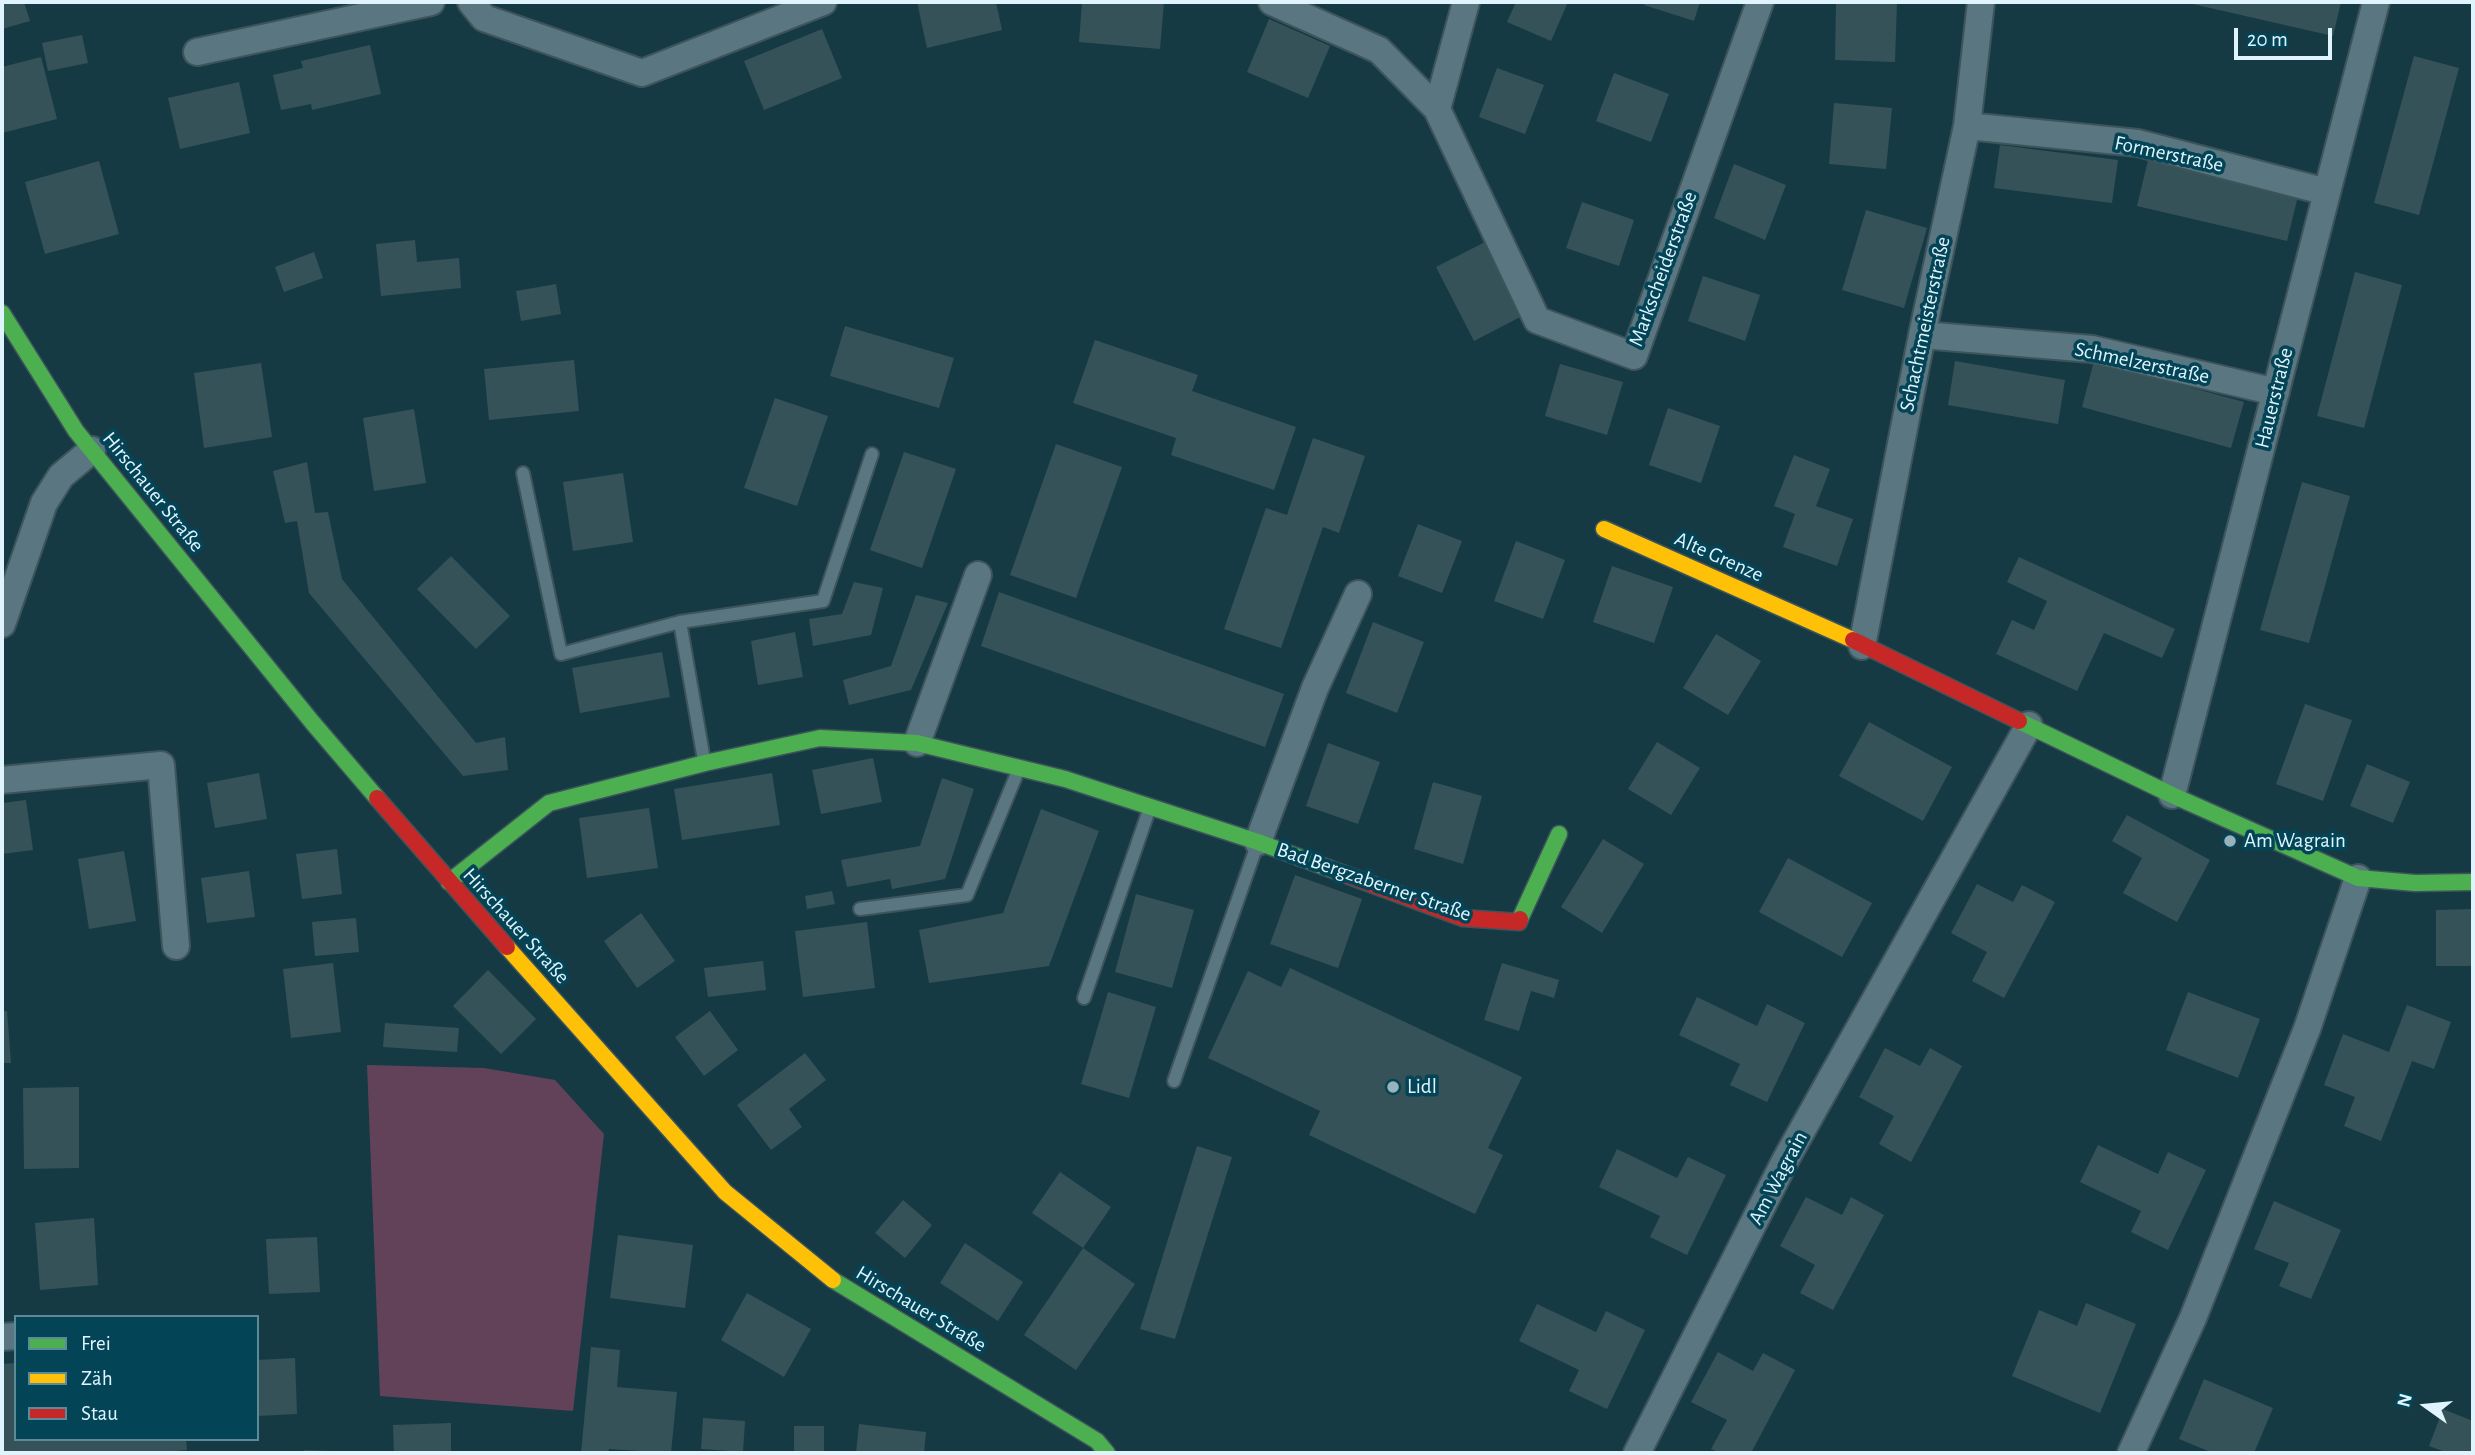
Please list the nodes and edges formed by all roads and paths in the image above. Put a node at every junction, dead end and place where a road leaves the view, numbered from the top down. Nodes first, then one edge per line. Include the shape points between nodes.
1 (431, 2) edge
2 (471, 2) edge
3 (824, 2) edge
4 (1272, 2) edge
5 (1466, 2) edge
6 (1760, 2) edge
7 (1982, 2) edge
8 (2376, 2) edge
9 (197, 52) dead end
10 (1437, 108) junction
11 (1967, 126) junction
12 (2327, 192) junction
13 (2, 313) edge
14 (1923, 335) junction
15 (2276, 392) junction
16 (92, 450) junction
17 (872, 454) dead end
18 (523, 472) dead end
19 (1604, 529) dead end
20 (978, 575) dead end
21 (1359, 594) dead end
22 (680, 622) junction
23 (2, 624) edge
24 (1862, 646) junction
25 (2029, 725) junction
26 (917, 743) junction
27 (705, 763) junction
28 (1019, 767) junction
29 (2, 780) edge
30 (2172, 795) junction
31 (1150, 807) junction
32 (1559, 834) dead end
33 (1258, 842) junction
34 (2358, 878) junction
35 (449, 882) junction
36 (2473, 882) edge
37 (860, 909) dead end
38 (176, 946) dead end
39 (1084, 998) dead end
40 (1174, 1081) dead end
41 (1107, 1453) edge
42 (1637, 1453) edge
43 (2131, 1453) edge

1 - 9 street
2 - 3 street via 484,18 642,73
4 - 10 street via 1379,50
5 - 10 street
6 - 10 street, Markscheiderstraße via 1634,356 1537,320
7 - 11 street, Schachtmeisterstraße
8 - 12 street, Hauerstraße
11 - 12 street, Formerstraße via 2138,143
11 - 14 street, Schachtmeisterstraße
12 - 15 street, Hauerstraße
13 - 16 street, Hirschauer Straße
14 - 15 street, Schmelzerstraße via 2092,349
14 - 24 street, Schachtmeisterstraße
15 - 30 street, Hauerstraße
16 - 23 street via 61,476 44,503
16 - 35 street, Hirschauer Straße via 312,722
17 - 22 lane via 823,601
18 - 22 lane via 561,654
19 - 24 street, Alte Grenze via 1818,622
20 - 26 street
21 - 33 street, Bad Bergzaberner Straße via 1314,688
22 - 27 lane
24 - 25 street
25 - 30 street
25 - 42 street, Am Wagrain via 1786,1159
26 - 27 street, Bad Bergzaberner Straße via 820,738
26 - 28 street, Bad Bergzaberner Straße
27 - 35 street, Bad Bergzaberner Straße via 549,803
28 - 31 street, Bad Bergzaberner Straße
28 - 37 lane via 967,895
29 - 38 street via 161,765
30 - 34 street
31 - 33 street, Bad Bergzaberner Straße
31 - 39 lane
32 - 33 street, Bad Bergzaberner Straße via 1519,922 1463,918
33 - 40 lane
34 - 36 street
34 - 43 street via 2302,1042 2193,1318
35 - 41 street, Hirschauer Straße via 725,1192 832,1279 1097,1441

